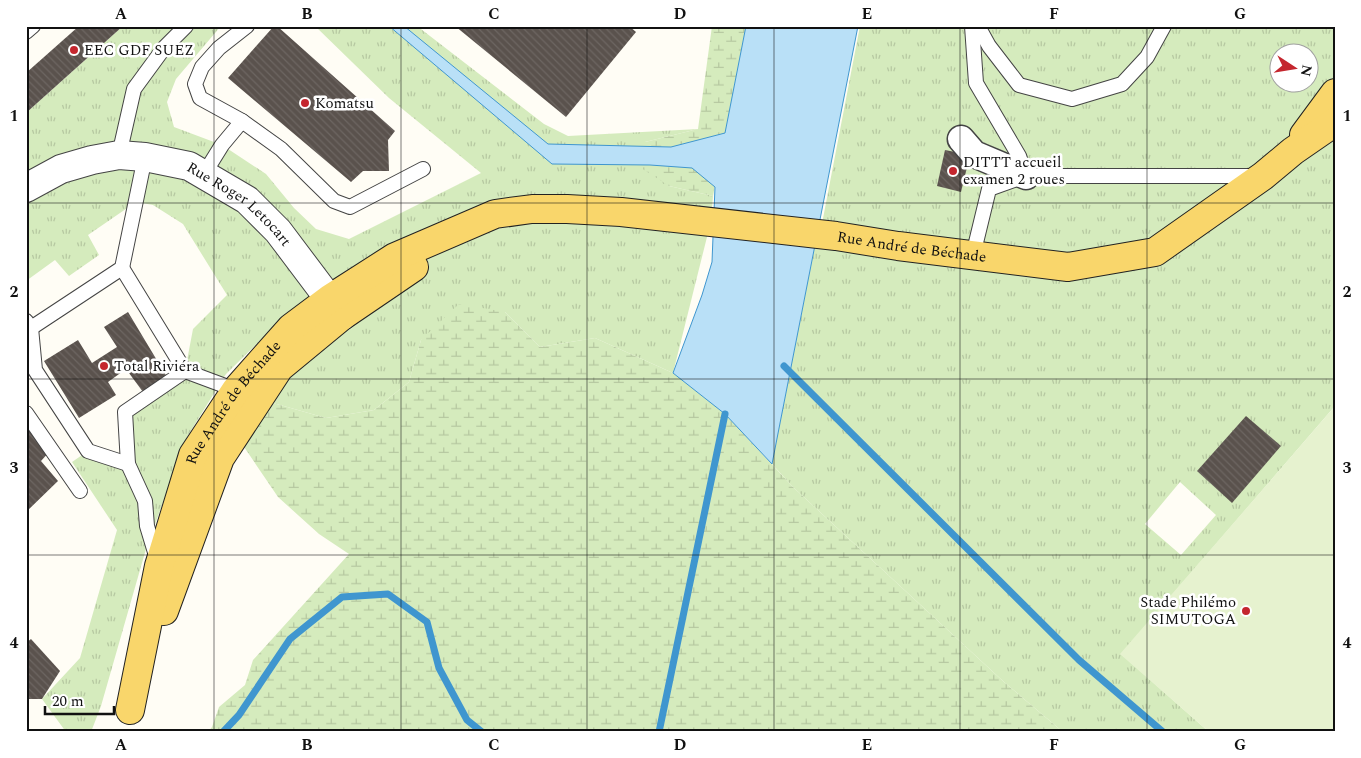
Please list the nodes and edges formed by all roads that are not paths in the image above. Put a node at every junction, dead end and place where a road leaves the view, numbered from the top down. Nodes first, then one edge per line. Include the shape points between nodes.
1 (33, 26) edge
2 (186, 26) edge
3 (247, 26) edge
4 (972, 26) edge
5 (978, 26) edge
6 (1164, 26) edge
7 (26, 32) edge
8 (1335, 93) edge
9 (242, 121) junction
10 (1335, 122) edge
11 (961, 139) dead end
12 (1293, 151) junction
13 (132, 156) junction
14 (423, 169) dead end
15 (204, 174) junction
16 (1026, 176) junction
17 (1264, 176) junction
18 (26, 188) edge
19 (972, 255) junction
20 (122, 268) junction
21 (336, 307) junction
22 (29, 324) edge
23 (185, 372) junction
24 (236, 390) junction
25 (26, 413) edge
26 (128, 464) junction
27 (80, 491) dead end
28 (159, 566) junction
29 (126, 721) edge

1 - 7 lane
2 - 13 lane via 164,48 134,89
3 - 9 lane via 219,48 202,67 195,84 200,98
4 - 16 lane via 976,83 1020,156
5 - 6 lane via 988,46 1019,85 1072,99 1122,84 1147,57
8 - 12 main road, Rue André de Béchade
9 - 14 lane via 281,149 334,201 350,206
9 - 15 lane
10 - 12 main road, Rue André de Béchade
11 - 16 street via 974,154
12 - 17 main road, Rue André de Béchade
13 - 15 street, Rue Roger Letocart via 189,166
13 - 18 street via 92,160 61,169
13 - 20 lane
15 - 21 street, Rue Roger Letocart via 247,200 278,231
16 - 17 lane
16 - 19 lane via 989,189
17 - 19 main road, Rue André de Béchade via 1155,252 1068,267
19 - 21 main road, Rue André de Béchade via 698,220 621,212 532,209 495,214 395,257
20 - 22 lane
20 - 23 lane
21 - 24 main road, Rue André de Béchade via 291,328
21 - 29 main road, Rue André de Béchade via 279,368 220,458
22 - 26 lane via 35,370 88,451
23 - 24 lane
23 - 26 lane via 125,412
24 - 28 main road, Rue André de Béchade via 193,455
25 - 27 lane
26 - 28 lane via 144,501 146,526
28 - 29 main road, Rue André de Béchade

